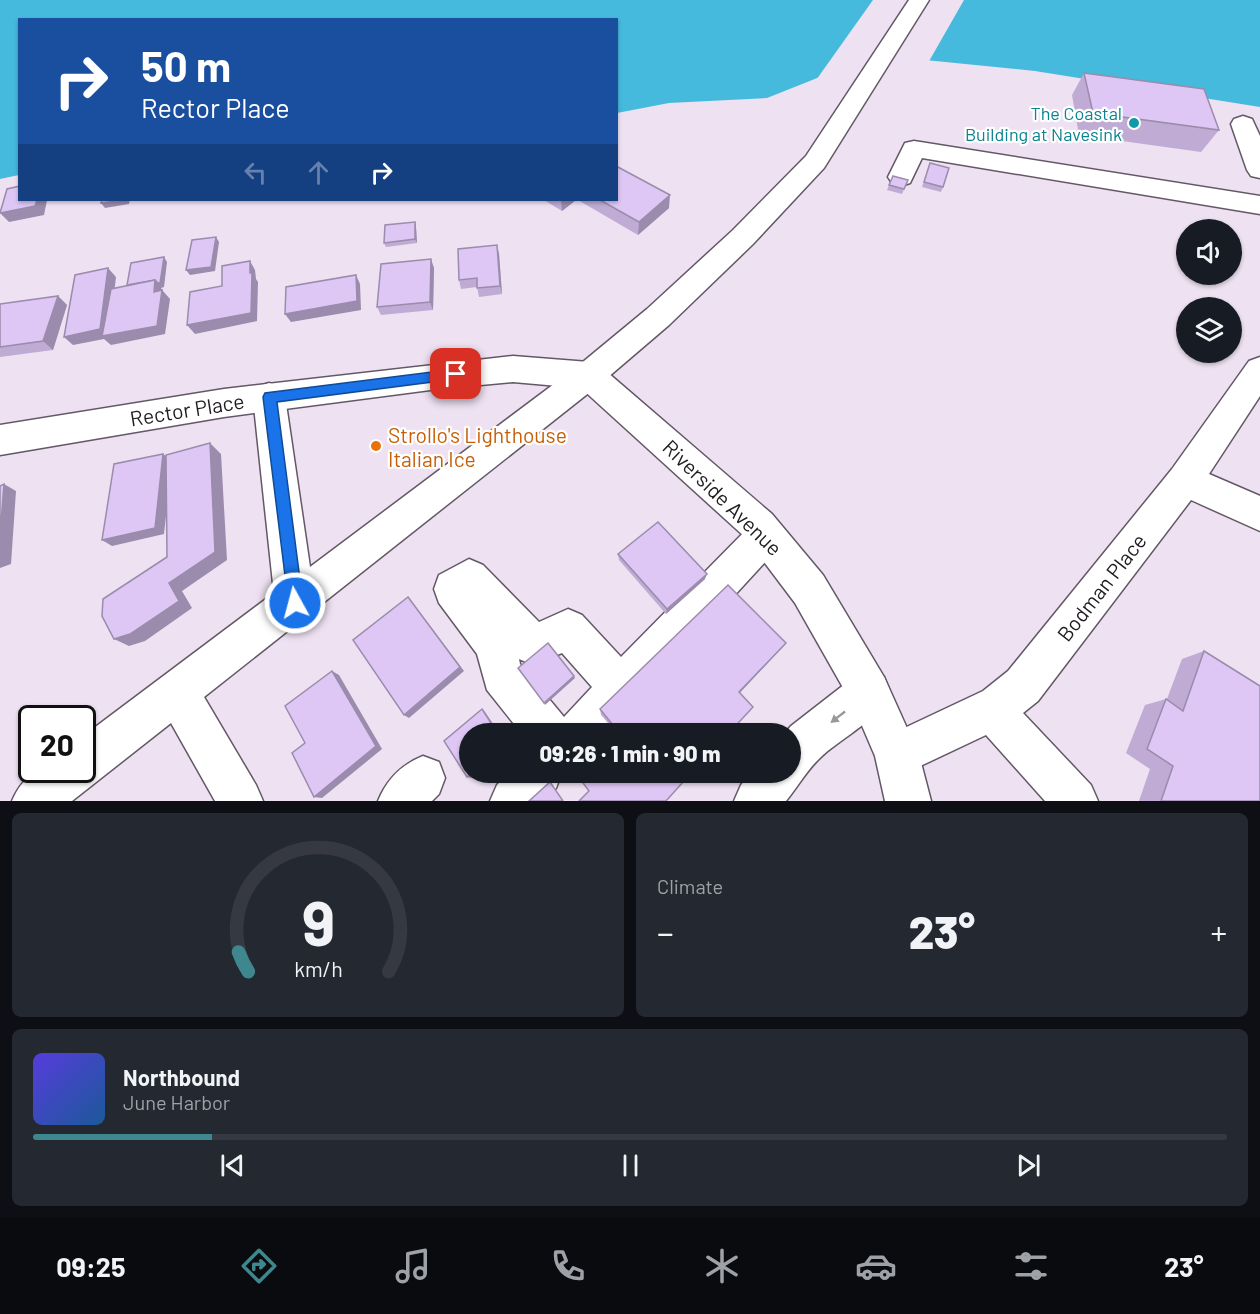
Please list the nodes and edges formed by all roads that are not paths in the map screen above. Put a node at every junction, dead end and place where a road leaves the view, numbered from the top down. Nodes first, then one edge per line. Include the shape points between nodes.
1 (919, 0) edge
2 (1243, 124) dead end
3 (1260, 170) edge
4 (901, 177) edge
5 (1260, 205) edge
6 (1260, 370) edge
7 (589, 375) junction
8 (269, 397) junction
9 (0, 440) edge
10 (1185, 480) junction
11 (1260, 514) edge
12 (766, 536) junction
13 (295, 603) junction
14 (621, 688) junction
15 (869, 692) junction
16 (178, 693) junction
17 (991, 709) junction
18 (541, 723) edge
19 (588, 723) edge
20 (801, 750) edge
21 (96, 754) edge
22 (897, 755) junction
23 (59, 783) edge
24 (530, 783) edge
25 (772, 783) edge
26 (35, 801) edge
27 (240, 801) edge
28 (513, 801) edge
29 (757, 801) edge
30 (908, 801) edge
31 (1075, 801) edge

1 - 7 main road via 815,162 743,237
2 - 3 main road
4 - 5 main road via 914,150
6 - 10 main road, Bodman Place
7 - 8 main road, Rector Place via 513,369
7 - 12 main road, Riverside Avenue via 696,468
7 - 13 main road
8 - 9 main road, Rector Place
8 - 13 main road
10 - 11 main road
10 - 17 main road, Bodman Place via 1023,686
12 - 14 main road
12 - 15 main road, Riverside Avenue via 809,589
13 - 16 main road
14 - 18 main road via 568,629 533,645 469,578 453,589 495,645 502,675
14 - 19 main road
15 -> 20 main road
15 - 22 main road, Riverside Avenue
16 - 21 main road
16 - 27 main road
17 - 22 main road, Bodman Place
17 - 31 main road
22 - 30 main road, Riverside Avenue
23 - 26 main road
24 - 28 main road
25 - 29 main road

